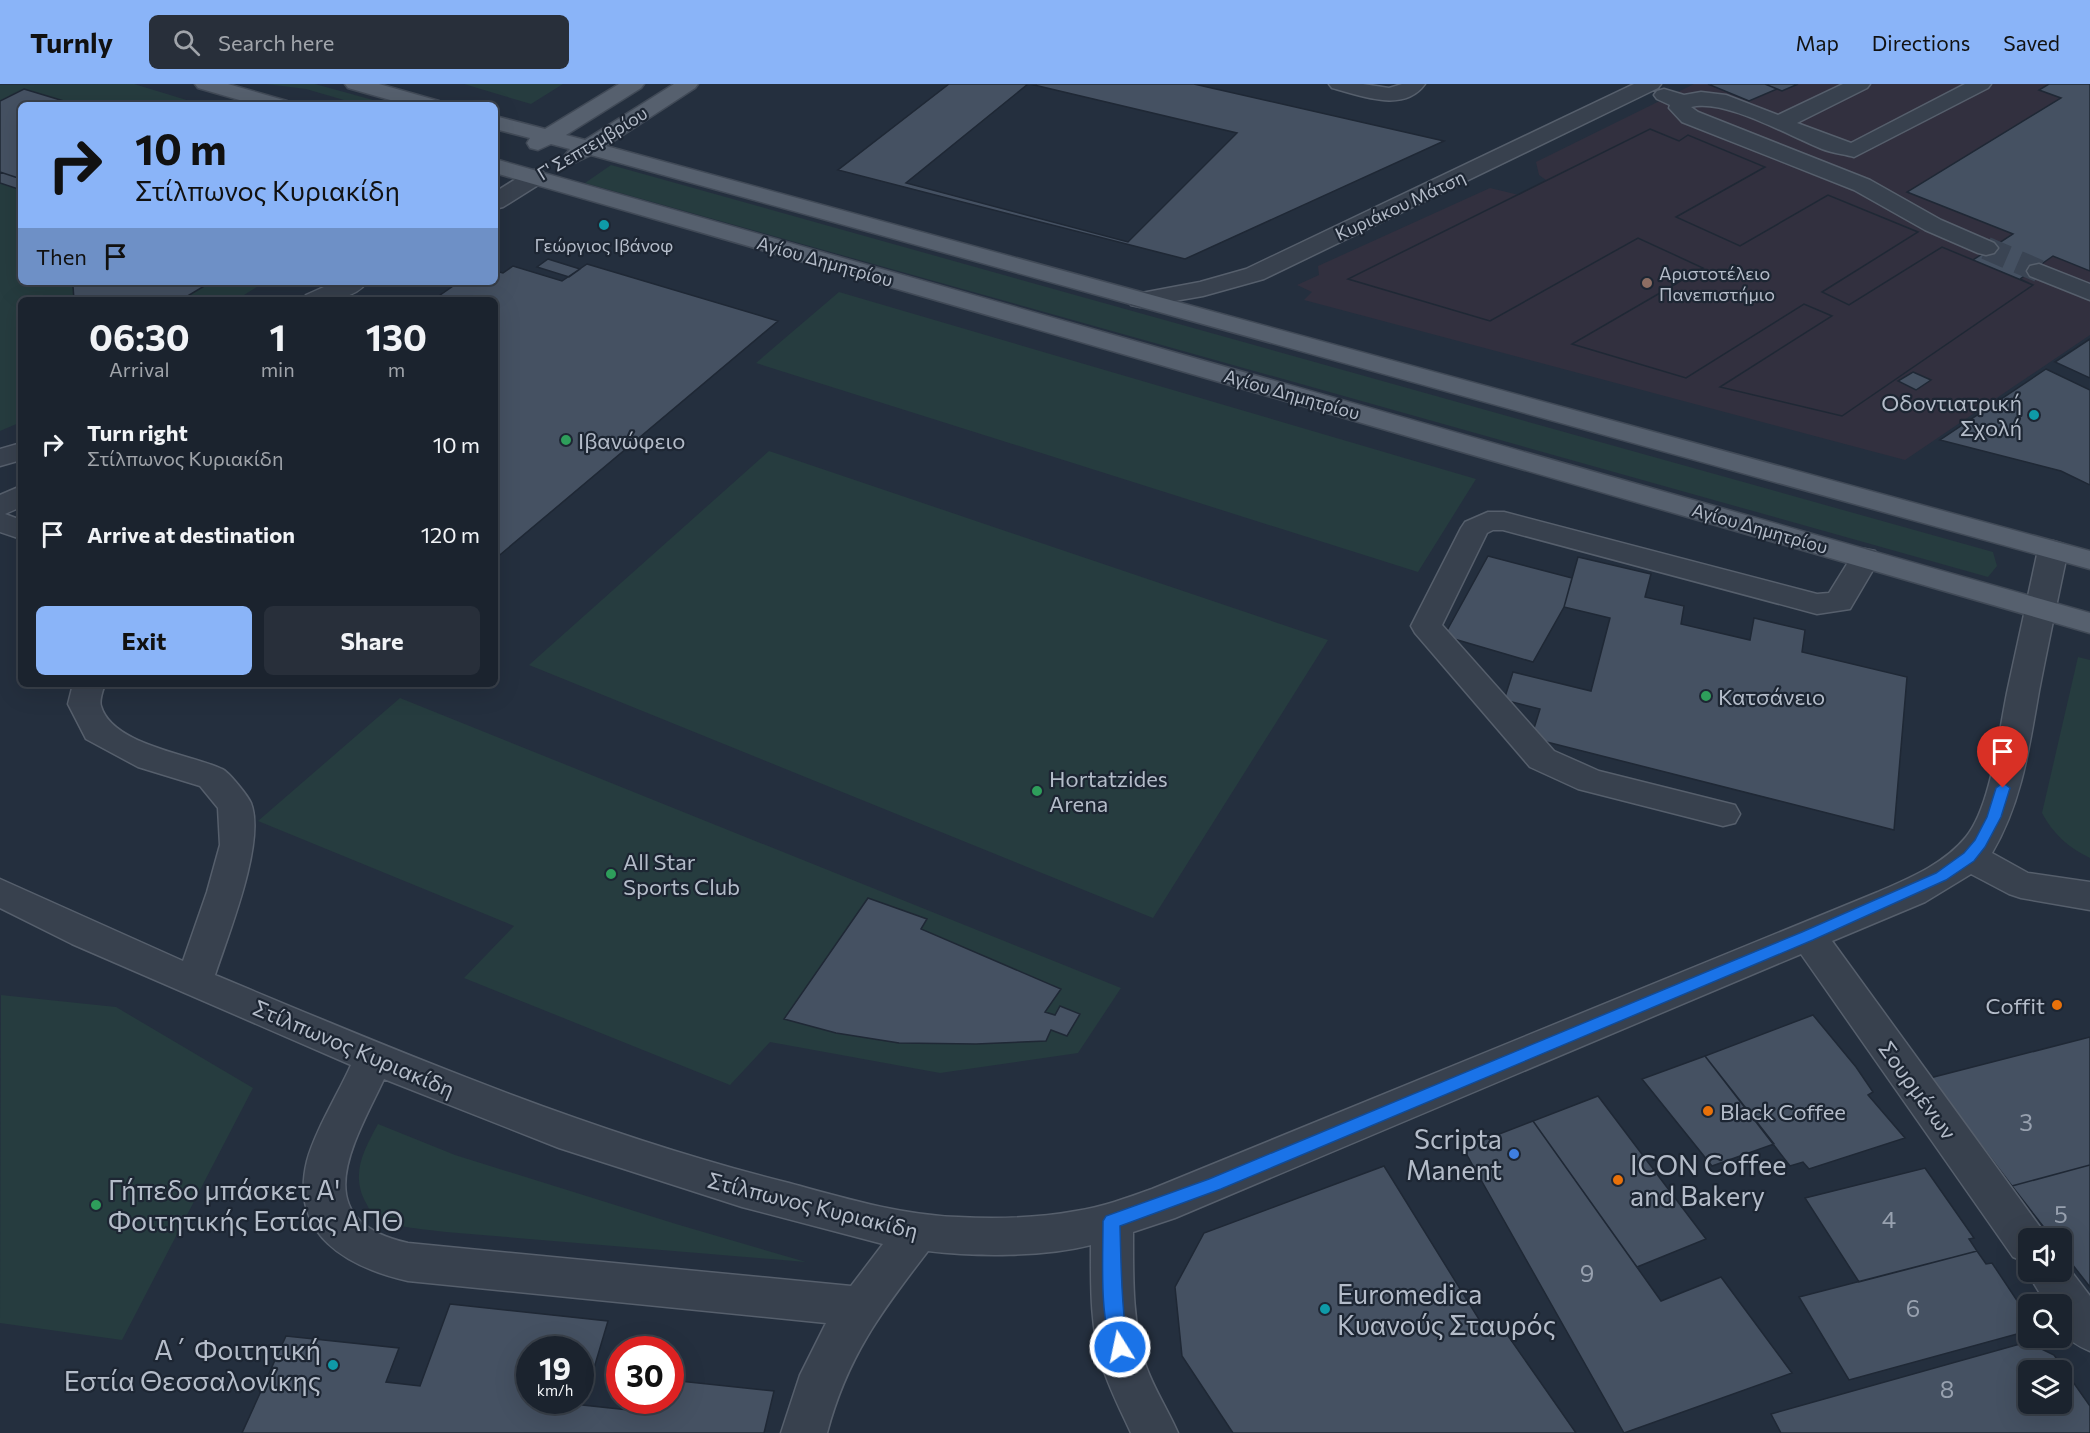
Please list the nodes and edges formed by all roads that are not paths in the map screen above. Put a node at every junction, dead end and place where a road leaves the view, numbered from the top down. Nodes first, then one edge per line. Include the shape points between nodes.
1 (205, 84) edge
2 (355, 84) edge
3 (634, 84) edge
4 (688, 84) edge
5 (1339, 84) edge
6 (1415, 84) edge
7 (1860, 84) edge
8 (1981, 84) edge
9 (1648, 86) edge
10 (269, 102) edge
11 (421, 102) edge
12 (1682, 102) junction
13 (498, 123) edge
14 (1779, 123) junction
15 (548, 137) junction
16 (588, 148) junction
17 (498, 167) edge
18 (498, 168) edge
19 (535, 177) junction
20 (498, 200) edge
21 (1986, 248) tunnel mouth
22 (2039, 271) tunnel mouth
23 (325, 285) edge
24 (348, 285) edge
25 (2090, 293) edge
26 (315, 297) edge
27 (320, 297) edge
28 (1140, 300) junction
29 (18, 452) edge
30 (0, 458) edge
31 (18, 497) edge
32 (0, 507) edge
33 (0, 522) edge
34 (18, 529) edge
35 (2053, 550) junction
36 (1865, 558) junction
37 (2090, 560) edge
38 (2041, 609) junction
39 (2090, 623) edge
40 (88, 687) edge
41 (1723, 814) dead end
42 (1969, 857) junction
43 (0, 892) edge
44 (2090, 896) edge
45 (1808, 936) junction
46 (194, 982) junction
47 (374, 1058) junction
48 (1112, 1221) junction
49 (2018, 1230) edge
50 (918, 1232) junction
51 (2055, 1282) edge
52 (859, 1307) junction
53 (2090, 1331) edge
54 (804, 1433) edge
55 (1155, 1433) edge

1 - 10 main road
2 - 11 main road
3 - 15 main road, Γ' Σεπτεμβρίου
4 - 16 main road, Γ' Σεπτεμβρίου
5 - 6 street via 1400,95
7 - 14 street
8 - 14 street via 1854,150
9 - 12 street
9 - 28 street, Κυριάκου Μάτση via 1255,274 1203,289
12 - 14 street via 1701,98 1721,100
12 - 21 street via 1681,110 1700,121 1862,185 1933,225
13 - 15 main road
15 - 16 main road
15 - 17 main road, Γ' Σεπτεμβρίου
16 - 19 main road, Γ' Σεπτεμβρίου
16 - 28 main road
18 - 19 main road, Αγίου Δημητρίου
19 - 20 street, Γ' Σεπτεμβρίου
19 - 36 main road, Αγίου Δημητρίου
22 - 25 street
23 - 26 street
24 - 27 street
28 - 35 main road
29 - 30 street
31 - 32 street
33 - 34 street
35 - 37 main road
35 - 38 street, Στίλπωνος Κυριακίδη
36 - 38 main road, Αγίου Δημητρίου
36 - 41 street via 1839,602 1817,604 1504,521 1488,521 1475,528 1426,626 1542,759 1590,781
38 - 39 main road, Αγίου Δημητρίου
38 - 42 street, Στίλπωνος Κυριακίδη via 2003,788 1988,831
40 - 46 street via 84,704 97,731 150,759 212,778 235,805 237,845
42 - 44 street via 2021,885
42 - 45 street, Στίλπωνος Κυριακίδη via 1932,881
43 - 46 street, Στίλπωνος Κυριακίδη
45 - 48 street, Στίλπωνος Κυριακίδη via 1215,1184
45 - 49 street, Σουρμένων
46 - 47 street, Στίλπωνος Κυριακίδη
47 - 50 street, Στίλπωνος Κυριακίδη via 559,1131 660,1165
47 - 52 street via 330,1151 324,1194 338,1227 376,1255 408,1262
48 - 50 street, Στίλπωνος Κυριακίδη via 1076,1230 995,1236
48 - 55 street via 1116,1328 1125,1365
50 - 52 street
51 - 53 street
52 - 54 street via 823,1371

